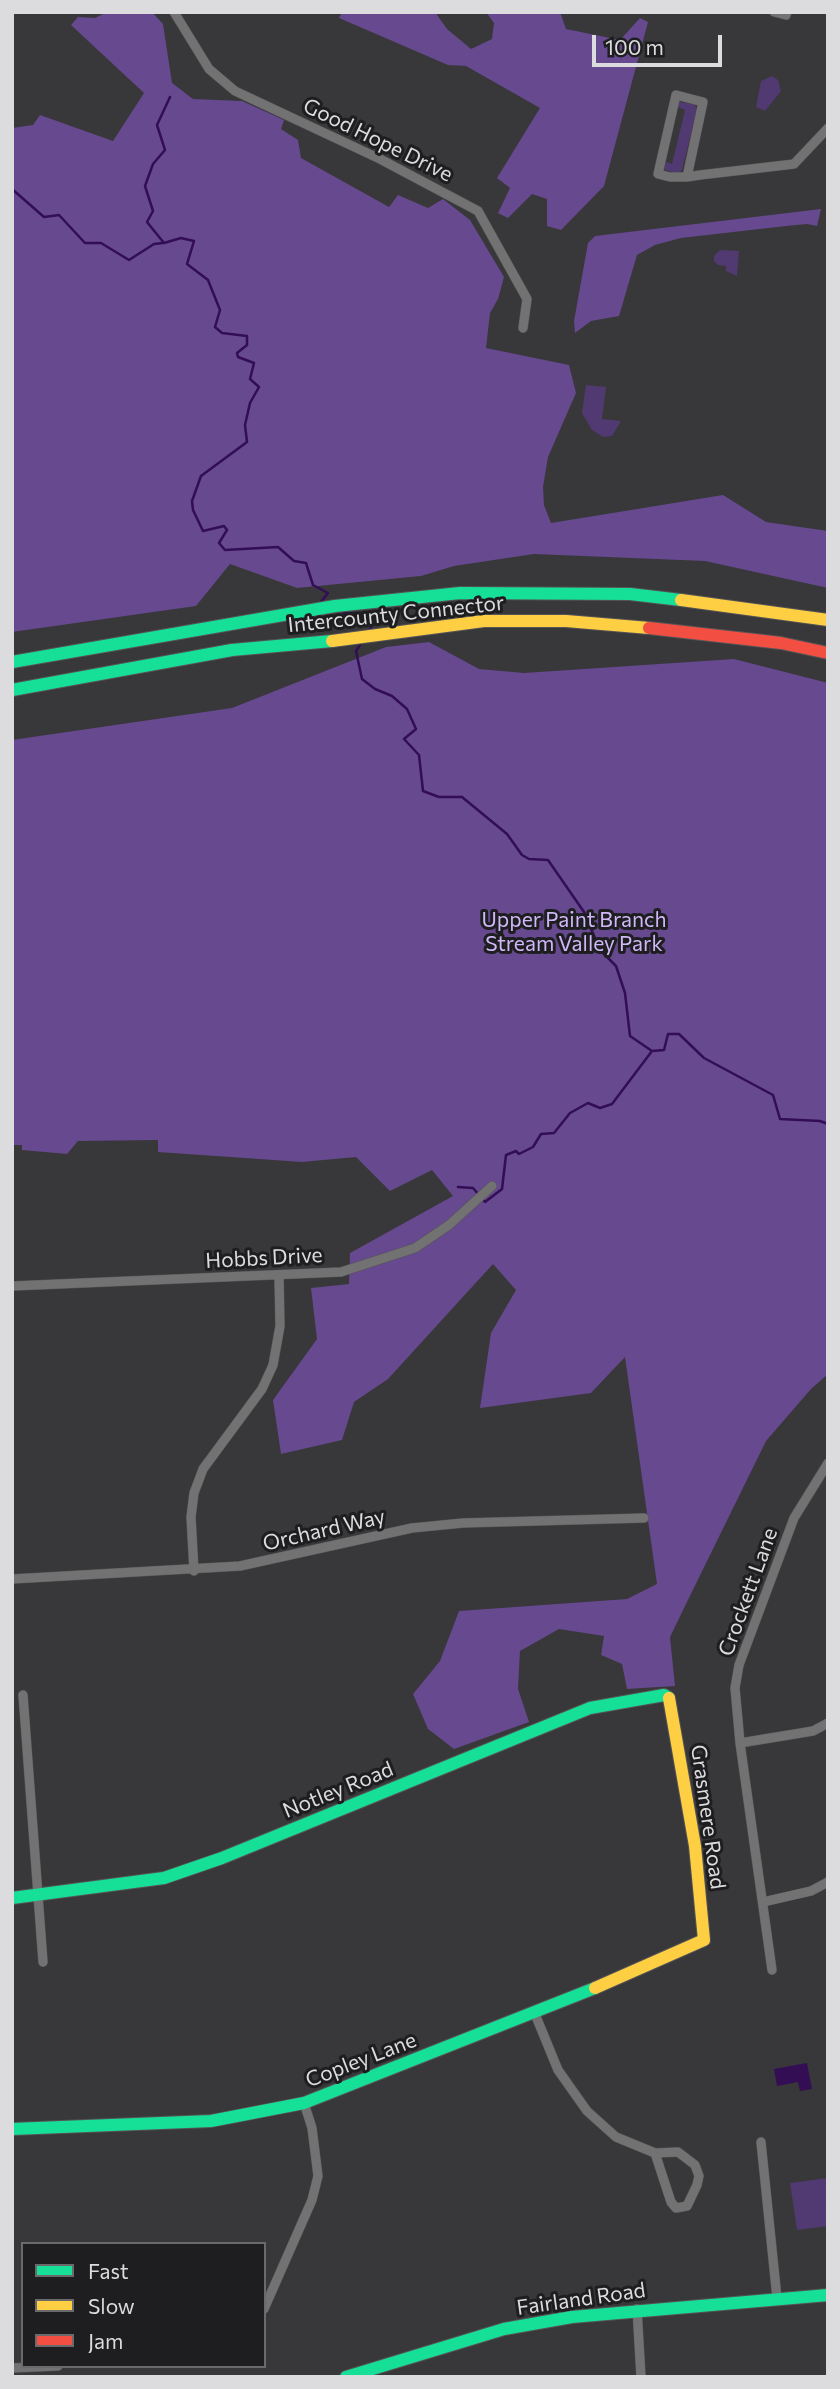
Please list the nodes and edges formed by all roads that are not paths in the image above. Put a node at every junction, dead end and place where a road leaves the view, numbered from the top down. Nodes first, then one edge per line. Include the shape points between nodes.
1 (174, 12) edge
2 (774, 12) edge
3 (787, 12) edge
4 (828, 128) edge
5 (687, 177) junction
6 (523, 328) dead end
7 (828, 620) edge
8 (828, 653) edge
9 (12, 662) edge
10 (12, 690) edge
11 (492, 1186) dead end
12 (279, 1276) junction
13 (12, 1286) edge
14 (828, 1463) edge
15 (644, 1518) dead end
16 (194, 1571) junction
17 (12, 1579) edge
18 (23, 1695) dead end
19 (672, 1700) joint
20 (828, 1723) edge
21 (740, 1743) junction
22 (828, 1882) edge
23 (40, 1895) junction
24 (12, 1898) edge
25 (763, 1902) junction
26 (704, 1940) joint
27 (44, 1962) dead end
28 (772, 1970) dead end
29 (535, 2014) junction
30 (304, 2103) junction
31 (12, 2129) edge
32 (761, 2142) dead end
33 (655, 2153) junction
34 (828, 2295) edge
35 (778, 2298) junction
36 (266, 2305) edge
37 (637, 2309) junction
38 (346, 2377) edge
39 (641, 2377) edge

1 - 6 street, Good Hope Drive via 209,69 235,91 478,211 527,299
2 - 3 street
4 - 5 street via 794,164
5 - 5 street via 658,174 676,95 703,102
7 - 9 main road, Intercounty Connector via 630,594 460,593 211,625
8 - 10 main road, Intercounty Connector via 781,643 628,626 484,621 232,650
11 - 12 street, Hobbs Drive via 415,1248 341,1272
12 - 13 street, Hobbs Drive
12 - 16 street via 280,1326 273,1365 262,1389 203,1469 194,1493
14 - 21 street, Crockett Lane via 794,1518 739,1665 735,1709
15 - 16 street, Orchard Way via 412,1528 278,1560
16 - 17 street, Orchard Way
18 - 23 street
19 - 23 main road, Notley Road via 664,1695 590,1708 234,1854 164,1878
19 - 26 main road, Grasmere Road via 695,1846
20 - 21 street via 813,1731
21 - 25 street, Crockett Lane
22 - 25 street via 811,1891
23 - 24 main road, Notley Road
23 - 27 street
25 - 28 street, Crockett Lane
26 - 29 main road, Copley Lane
29 - 30 main road, Copley Lane
29 - 33 street via 558,2070 587,2111 616,2137
30 - 31 main road, Copley Lane via 211,2121
30 - 36 street via 313,2128 318,2176 313,2200
32 - 35 street
33 - 33 street via 671,2202 676,2208 687,2206 699,2176 695,2165 678,2152
34 - 35 main road, Fairland Road
35 - 37 main road, Fairland Road
37 - 38 main road, Fairland Road via 504,2329
37 - 39 street

